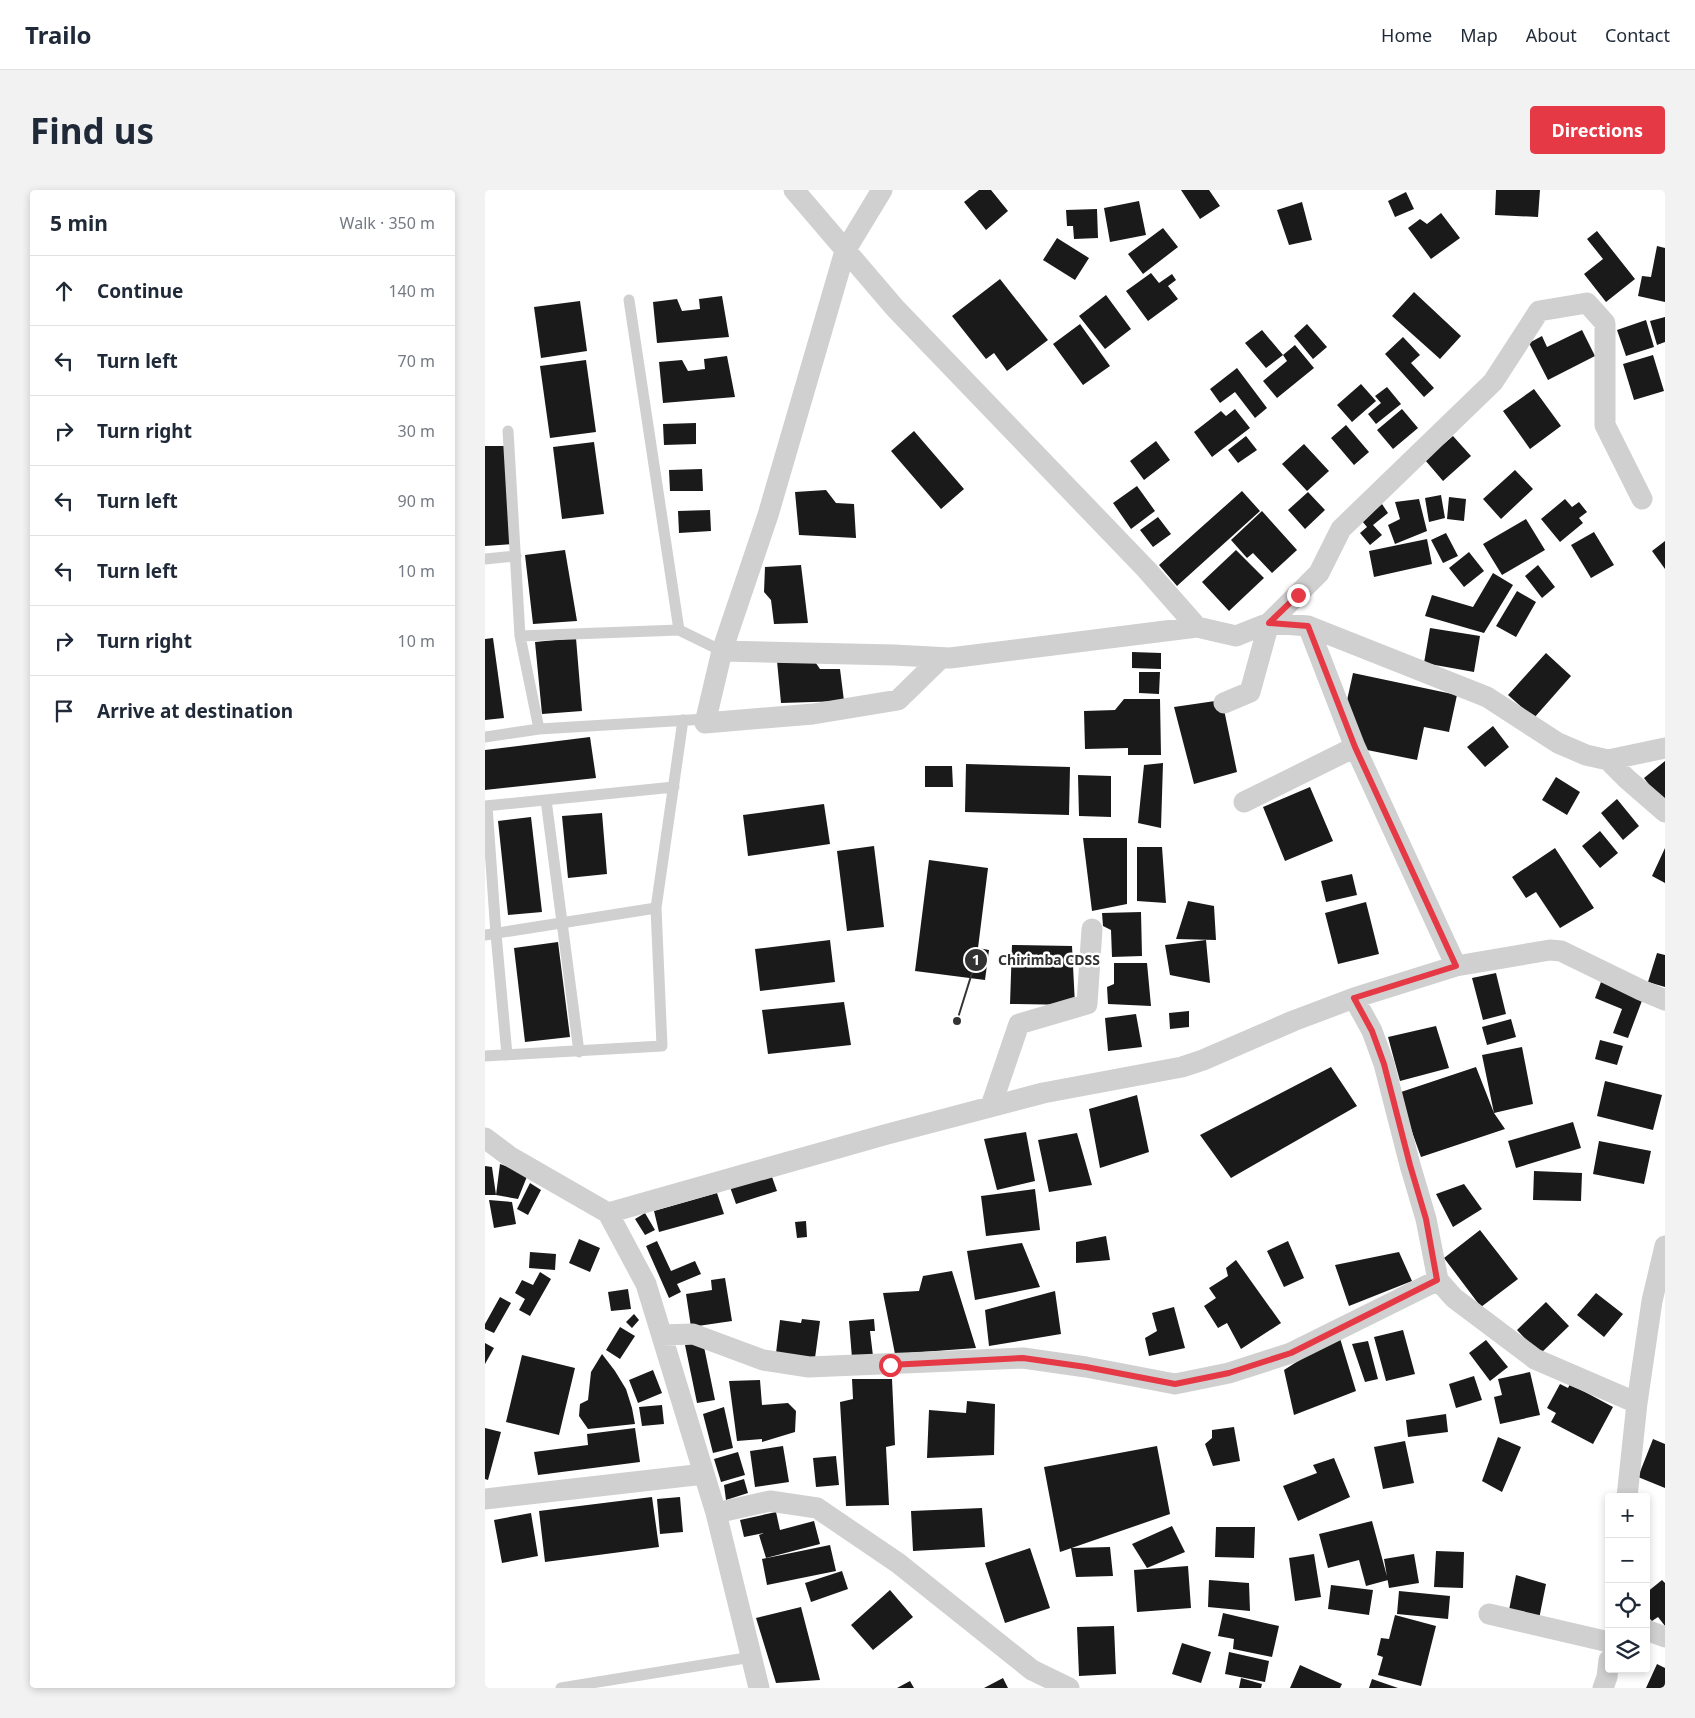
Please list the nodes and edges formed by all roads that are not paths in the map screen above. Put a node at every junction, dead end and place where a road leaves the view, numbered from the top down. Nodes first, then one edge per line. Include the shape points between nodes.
1 (794, 190) edge
2 (882, 190) edge
3 (845, 251) junction
4 (629, 300) dead end
5 (508, 431) dead end
6 (1642, 499) dead end
7 (516, 556) junction
8 (485, 559) edge
9 (1269, 623) junction
10 (1308, 626) junction
11 (1197, 627) junction
12 (679, 630) junction
13 (521, 636) junction
14 (722, 650) junction
15 (941, 658) junction
16 (1223, 703) dead end
17 (706, 719) junction
18 (683, 720) junction
19 (539, 729) junction
20 (485, 736) edge
21 (1355, 747) junction
22 (1665, 748) edge
23 (1608, 760) junction
24 (674, 787) junction
25 (546, 800) junction
26 (1245, 802) dead end
27 (486, 806) edge
28 (1665, 812) edge
29 (656, 908) junction
30 (561, 922) junction
31 (1092, 929) dead end
32 (490, 935) edge
33 (1456, 966) junction
34 (1354, 998) junction
35 (1665, 1000) edge
36 (579, 1052) junction
37 (507, 1055) junction
38 (485, 1056) edge
39 (991, 1106) junction
40 (485, 1138) edge
41 (608, 1213) junction
42 (1665, 1246) edge
43 (1437, 1280) junction
44 (662, 1335) junction
45 (1637, 1403) junction
46 (704, 1474) junction
47 (1627, 1493) edge
48 (485, 1499) edge
49 (716, 1513) junction
50 (1489, 1614) dead end
51 (1650, 1631) edge
52 (1665, 1637) edge
53 (1605, 1641) edge
54 (751, 1657) junction
55 (1607, 1673) edge
56 (561, 1688) edge
57 (759, 1688) edge
58 (1069, 1688) edge
59 (1603, 1688) edge

1 - 3 street
2 - 3 street
3 - 11 street
3 - 14 street via 768,515
4 - 12 lane
5 - 7 lane
6 - 9 street via 1605,426 1605,323 1587,303 1539,311 1493,382 1341,529 1319,573
7 - 8 lane
7 - 13 lane
9 - 10 street
9 - 11 street via 1236,636
9 - 16 street via 1250,692
10 - 21 street
10 - 23 street via 1487,696 1558,743
11 - 15 street
12 - 13 lane
12 - 14 lane
13 - 19 lane
14 - 15 street
14 - 17 street
15 - 17 street via 898,700 813,714 705,723
17 - 18 lane
18 - 19 lane
18 - 24 lane
19 - 20 lane
21 - 26 street
21 - 33 street
22 - 23 street
23 - 28 street
24 - 25 lane
24 - 29 lane
25 - 27 lane
25 - 30 lane
27 - 32 lane
29 - 30 lane
29 - 36 lane via 662,1046
30 - 32 lane
30 - 36 lane
31 - 39 street via 1087,1004 1019,1024
32 - 37 lane
33 - 34 street
33 - 35 street via 1561,950
34 - 39 street via 1182,1067
34 - 43 street via 1372,1031 1384,1064 1426,1219
36 - 37 lane
37 - 38 lane
39 - 41 street
40 - 41 street via 509,1156
41 - 44 street via 645,1284
42 - 45 street via 1652,1301
43 - 44 street via 1291,1353 1229,1373 1175,1384 1023,1358 809,1368 763,1360 693,1334
43 - 45 street via 1454,1298 1535,1359
44 - 46 street
45 - 47 street
46 - 48 street
46 - 49 street
49 - 54 street
49 - 58 street via 770,1501 817,1508 898,1563 1032,1670
50 - 53 street
51 - 52 street
54 - 56 lane
54 - 57 street
55 - 59 street

